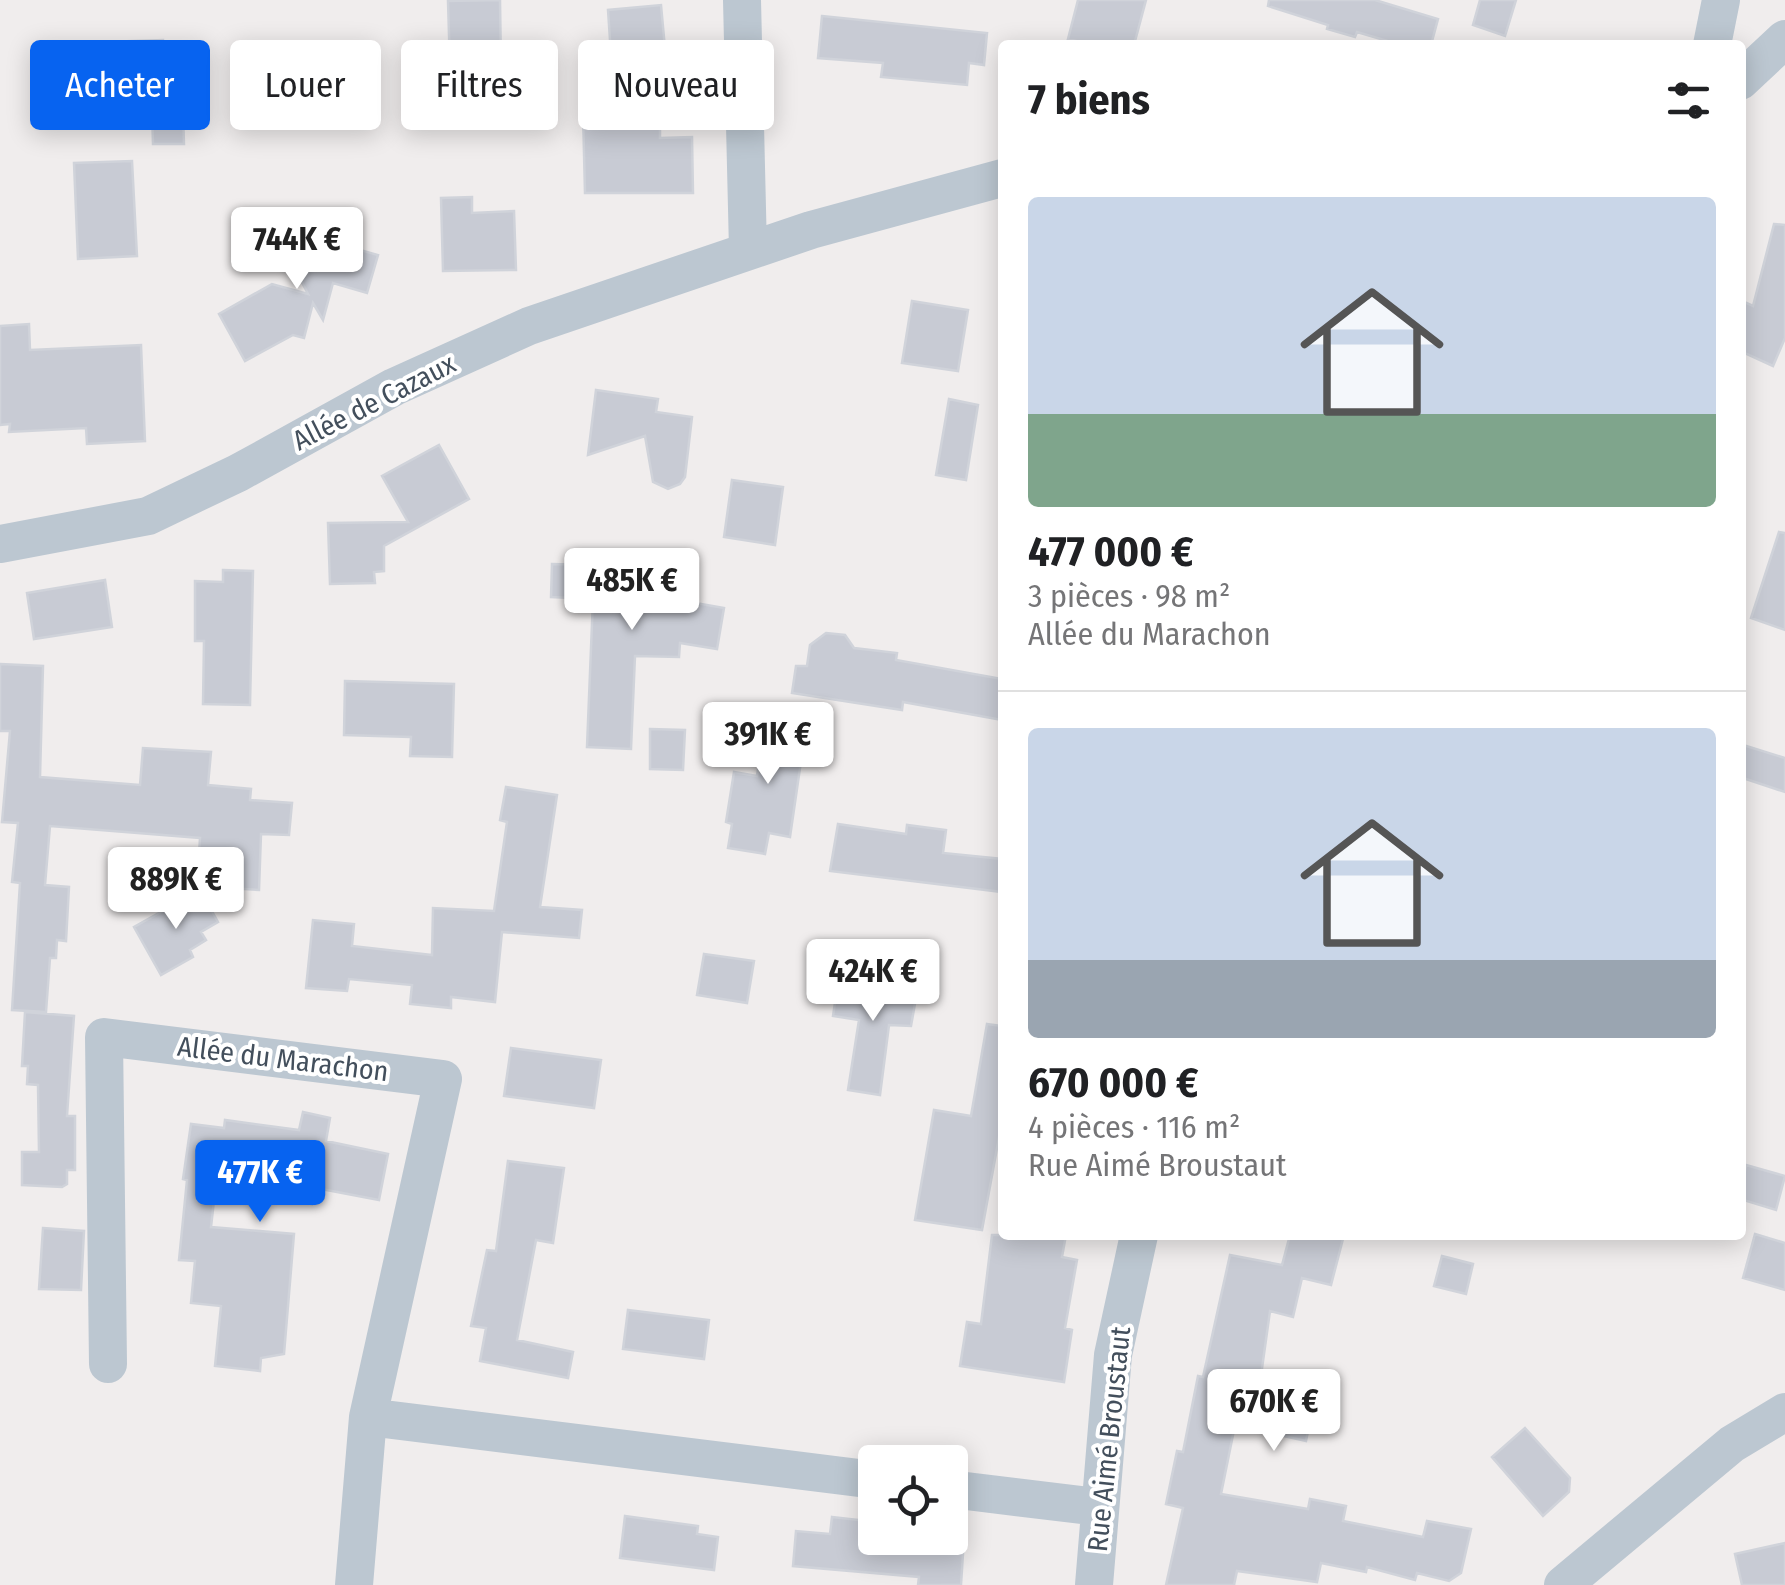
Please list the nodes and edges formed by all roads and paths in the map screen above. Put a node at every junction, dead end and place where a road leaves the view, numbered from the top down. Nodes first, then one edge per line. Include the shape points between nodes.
1 (742, 0) edge
2 (1720, 0) edge
3 (1713, 40) edge
4 (1785, 40) edge
5 (1746, 76) edge
6 (998, 179) edge
7 (748, 250) junction
8 (0, 544) edge
9 (1138, 1240) edge
10 (108, 1364) dead end
11 (1785, 1412) edge
12 (368, 1417) junction
13 (858, 1478) edge
14 (968, 1491) edge
15 (1098, 1508) junction
16 (354, 1585) edge
17 (1094, 1585) edge
18 (1563, 1585) edge

1 - 7 street
2 - 3 street
4 - 5 street
6 - 7 street, Allée de Cazaux
7 - 8 street, Allée de Cazaux via 529,326 394,387 148,516
9 - 15 street, Rue Aimé Broustaut via 1113,1355
10 - 12 street, Allée du Marachon via 104,1036 443,1079
11 - 18 street via 1732,1444
12 - 13 street
12 - 16 street, Allée du Marachon
14 - 15 street
15 - 17 street, Rue Aimé Broustaut

